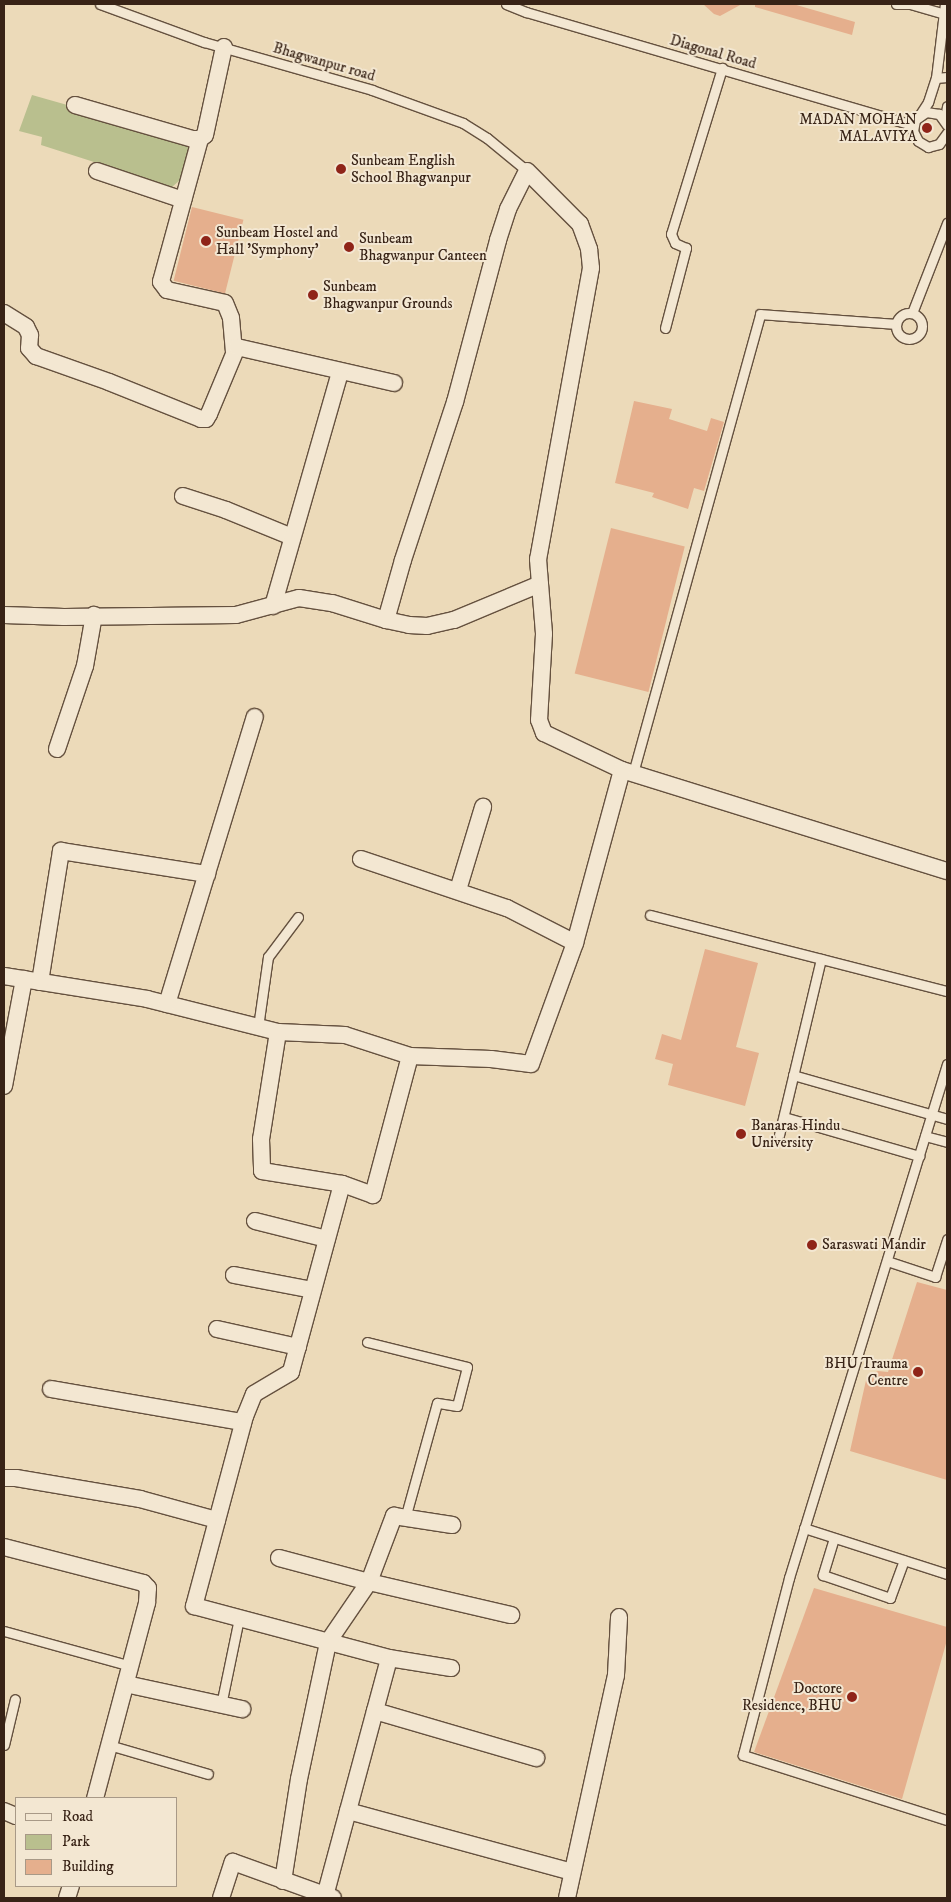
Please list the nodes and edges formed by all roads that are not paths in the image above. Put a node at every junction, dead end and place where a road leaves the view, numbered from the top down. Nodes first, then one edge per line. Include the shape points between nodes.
1 (100, 4) edge
2 (506, 4) edge
3 (896, 4) edge
4 (910, 4) edge
5 (945, 4) edge
6 (527, 8) edge
7 (944, 14) junction
8 (224, 47) junction
9 (722, 68) junction
10 (947, 77) edge
11 (936, 78) junction
12 (75, 105) dead end
13 (947, 106) edge
14 (919, 116) junction
15 (946, 122) edge
16 (913, 125) junction
17 (947, 133) edge
18 (200, 139) junction
19 (939, 144) junction
20 (947, 151) edge
21 (97, 171) dead end
22 (527, 172) junction
23 (183, 200) junction
24 (947, 226) edge
25 (4, 313) edge
26 (912, 313) junction
27 (896, 324) junction
28 (665, 328) dead end
29 (234, 351) junction
30 (340, 372) junction
31 (394, 383) dead end
32 (183, 496) dead end
33 (292, 537) junction
34 (540, 584) junction
35 (272, 606) junction
36 (4, 615) edge
37 (94, 615) junction
38 (386, 620) junction
39 (255, 717) dead end
40 (57, 749) dead end
41 (627, 771) junction
42 (483, 807) dead end
43 (361, 858) dead end
44 (947, 871) edge
45 (207, 874) junction
46 (458, 890) junction
47 (650, 915) dead end
48 (298, 916) dead end
49 (575, 943) junction
50 (821, 959) junction
51 (4, 976) edge
52 (32, 980) junction
53 (947, 992) edge
54 (167, 1004) junction
55 (258, 1027) junction
56 (278, 1032) junction
57 (410, 1056) junction
58 (947, 1064) edge
59 (794, 1075) junction
60 (4, 1086) edge
61 (932, 1116) junction
62 (784, 1117) junction
63 (947, 1120) edge
64 (780, 1135) dead end
65 (925, 1136) junction
66 (947, 1142) edge
67 (919, 1156) junction
68 (342, 1184) junction
69 (255, 1221) dead end
70 (327, 1239) junction
71 (947, 1239) edge
72 (887, 1262) junction
73 (234, 1275) dead end
74 (313, 1290) junction
75 (217, 1328) dead end
76 (367, 1342) dead end
77 (298, 1347) junction
78 (51, 1389) dead end
79 (243, 1422) junction
80 (4, 1478) edge
81 (405, 1518) junction
82 (217, 1520) junction
83 (452, 1526) dead end
84 (804, 1528) junction
85 (834, 1538) junction
86 (4, 1547) edge
87 (279, 1558) dead end
88 (904, 1560) junction
89 (947, 1574) edge
90 (370, 1582) junction
91 (511, 1615) dead end
92 (619, 1617) dead end
93 (239, 1618) junction
94 (4, 1632) edge
95 (328, 1642) junction
96 (389, 1658) junction
97 (131, 1666) junction
98 (451, 1668) dead end
99 (126, 1684) junction
100 (15, 1699) dead end
101 (221, 1704) junction
102 (242, 1709) dead end
103 (375, 1711) junction
104 (4, 1745) edge
105 (109, 1745) junction
106 (536, 1758) dead end
107 (208, 1774) dead end
108 (95, 1797) edge
109 (348, 1812) junction
110 (947, 1820) edge
111 (572, 1872) junction
112 (283, 1881) junction
113 (329, 1897) edge
114 (221, 1898) edge
115 (567, 1898) edge

1 - 8 lane, Bhagwanpur road
2 - 6 lane, Diagonal Road
3 - 4 lane
4 - 7 lane
5 - 7 lane
6 - 9 lane, Diagonal Road
7 - 11 lane
8 - 18 street via 204,135
8 - 22 lane, Bhagwanpur road via 372,90 463,123 487,138
9 - 16 lane, Diagonal Road
9 - 28 lane via 670,234 676,243 686,248
10 - 11 lane
11 - 14 lane
12 - 18 street
13 - 15 lane
14 - 15 lane via 933,112
14 - 16 lane
16 - 19 lane via 918,142 928,147
17 - 19 lane
18 - 23 street
19 - 20 lane
21 - 23 street
22 - 34 street via 580,224 589,249 591,268 538,559
22 - 38 street via 508,209 498,240 455,402
23 - 29 street via 161,282 168,290 225,303 231,318
24 - 26 lane
25 - 29 street via 26,327 30,335 29,348 36,356 201,419 206,419 209,414
26 - 27 lane via 900,317
26 - 27 lane via 921,322 921,331 915,337 903,337 897,332
27 - 41 lane via 760,314
29 - 30 street via 237,347 245,347
30 - 31 street
30 - 33 street
32 - 33 street
33 - 35 street
34 - 38 street via 454,620 427,626
34 - 41 street via 544,634 540,720 544,733
35 - 37 street via 236,615
35 - 38 street via 299,598 359,610
36 - 37 street
37 - 40 street via 85,666
39 - 45 street
41 - 44 street
41 - 49 street
42 - 46 street
43 - 46 street
45 - 52 street via 61,851
45 - 54 street
46 - 49 street via 507,908
47 - 50 lane
48 - 55 lane via 268,958
49 - 57 street via 531,1064
50 - 53 lane
50 - 59 lane
51 - 52 street
52 - 54 street
52 - 60 street
54 - 55 street
55 - 56 street
56 - 57 street via 345,1035
56 - 68 street via 262,1139 262,1171
57 - 68 street via 373,1195
58 - 61 lane
59 - 61 lane
59 - 62 lane
61 - 63 lane
61 - 65 lane
62 - 64 lane
62 - 67 lane
65 - 66 lane
65 - 67 lane
67 - 72 lane
68 - 70 street
69 - 70 street
70 - 74 street
71 - 72 lane via 935,1277
72 - 84 lane
73 - 74 street
74 - 77 street
75 - 77 street
76 - 81 lane via 467,1367 457,1406 437,1403
77 - 79 street via 291,1372 254,1394
78 - 79 street
79 - 82 street
80 - 82 street via 140,1499
81 - 83 street
81 - 90 street via 394,1516
82 - 93 street via 194,1606
84 - 85 lane
84 - 110 lane via 743,1755
85 - 88 lane
85 - 88 lane via 823,1575 890,1598
86 - 97 street via 147,1586 147,1603
87 - 90 street
88 - 89 lane
90 - 91 street
90 - 95 street
92 - 111 street via 616,1675
93 - 95 street
93 - 101 lane
94 - 97 lane
95 - 96 street
95 - 112 street
96 - 98 street
96 - 103 street
97 - 99 street
99 - 101 street
99 - 105 street
100 - 104 lane
101 - 102 street
103 - 106 street
103 - 109 street
105 - 107 lane
105 - 108 street
109 - 111 street
109 - 113 street
111 - 115 street
112 - 113 street
112 - 114 street via 233,1862

